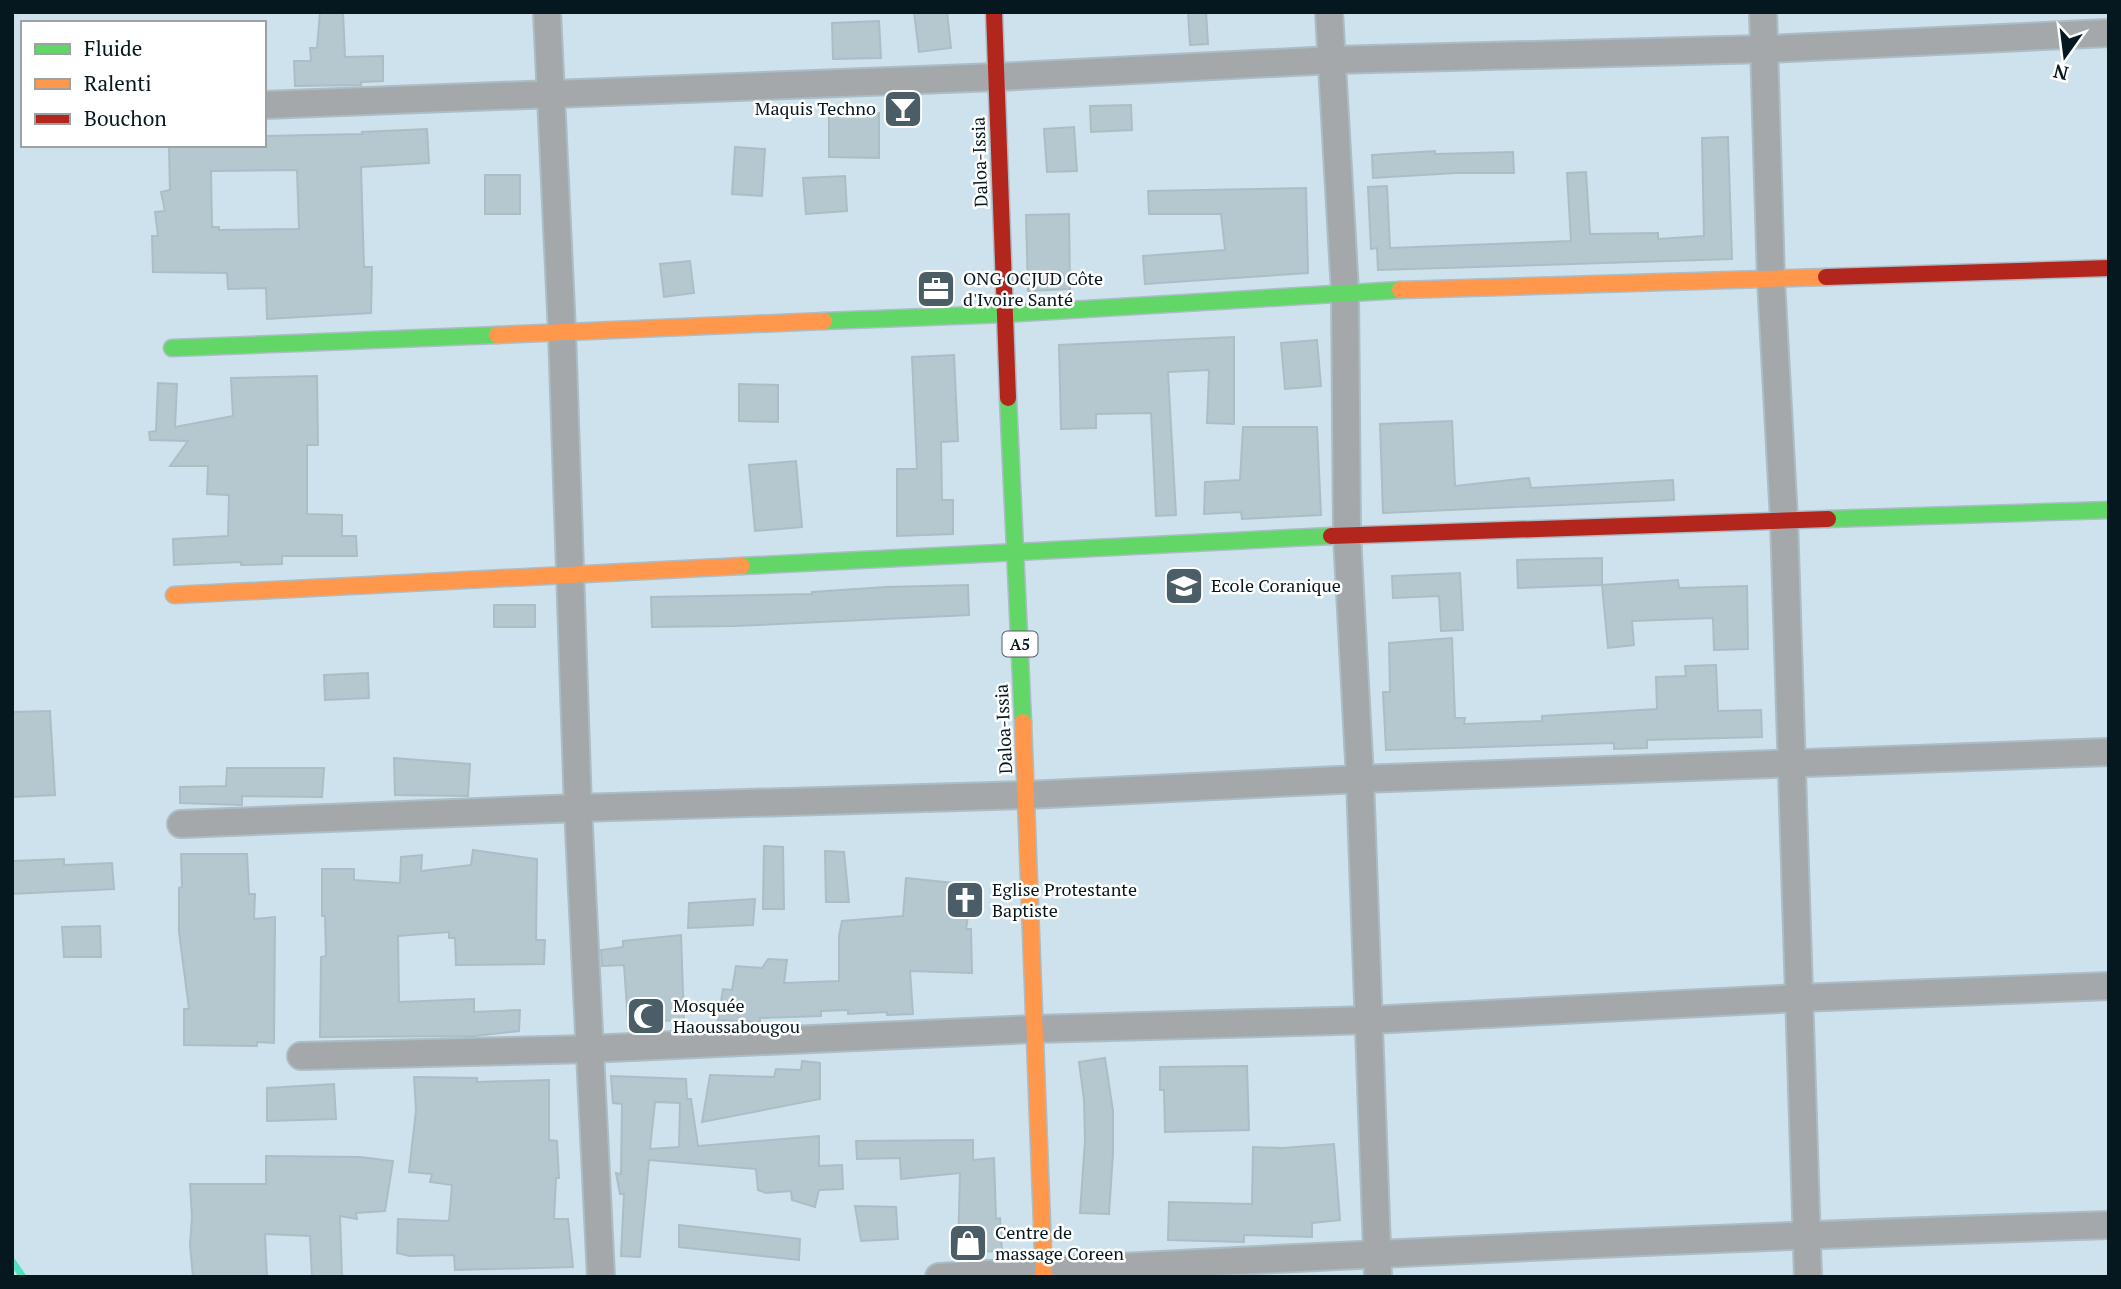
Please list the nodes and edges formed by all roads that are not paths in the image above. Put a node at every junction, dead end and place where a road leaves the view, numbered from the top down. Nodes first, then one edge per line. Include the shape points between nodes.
1 (547, 12) edge
2 (994, 12) edge
3 (1329, 12) edge
4 (1763, 12) edge
5 (2109, 33) edge
6 (1765, 49) junction
7 (1333, 60) junction
8 (997, 77) junction
9 (550, 94) junction
10 (266, 105) edge
11 (2109, 268) edge
12 (1771, 280) junction
13 (1345, 292) junction
14 (1004, 314) junction
15 (562, 332) junction
16 (172, 348) dead end
17 (2109, 510) edge
18 (1784, 520) junction
19 (1347, 535) junction
20 (1016, 552) junction
21 (570, 575) junction
22 (174, 595) dead end
23 (2109, 752) edge
24 (1790, 762) junction
25 (1360, 779) junction
26 (1027, 795) junction
27 (578, 807) junction
28 (181, 824) dead end
29 (2109, 986) edge
30 (1799, 998) junction
31 (1370, 1020) junction
32 (1034, 1029) junction
33 (588, 1049) junction
34 (301, 1056) dead end
35 (2109, 1225) edge
36 (1806, 1234) junction
37 (1378, 1264) edge
38 (1044, 1274) edge
39 (601, 1277) edge
40 (939, 1277) edge
41 (1808, 1277) edge

1 - 9 street
2 - 8 street, Daloa-Issia / A5
3 - 7 street
4 - 6 street
5 - 6 street
6 - 7 street
6 - 12 street
7 - 8 street
7 - 13 street
8 - 9 street
8 - 14 street, Daloa-Issia / A5
9 - 10 street
9 - 15 street
11 - 12 street
12 - 13 street
12 - 18 street
13 - 14 street
13 - 19 street
14 - 15 street
14 - 20 street, Daloa-Issia / A5
15 - 16 street
15 - 21 street
17 - 18 street
18 - 19 street
18 - 24 street
19 - 20 street
19 - 25 street
20 - 21 street
20 - 26 street, Daloa-Issia / A5
21 - 22 street
21 - 27 street
23 - 24 street
24 - 25 street
24 - 30 street
25 - 26 street
25 - 31 street
26 - 27 street
26 - 32 street, Daloa-Issia / A5
27 - 28 street
27 - 33 street
29 - 30 street
30 - 31 street
30 - 36 street
31 - 32 street
31 - 37 street
32 - 33 street
32 - 38 street, Daloa-Issia / A5
33 - 34 street
33 - 39 street
35 - 36 street
36 - 37 street
36 - 41 street
37 - 38 street
38 - 40 street

